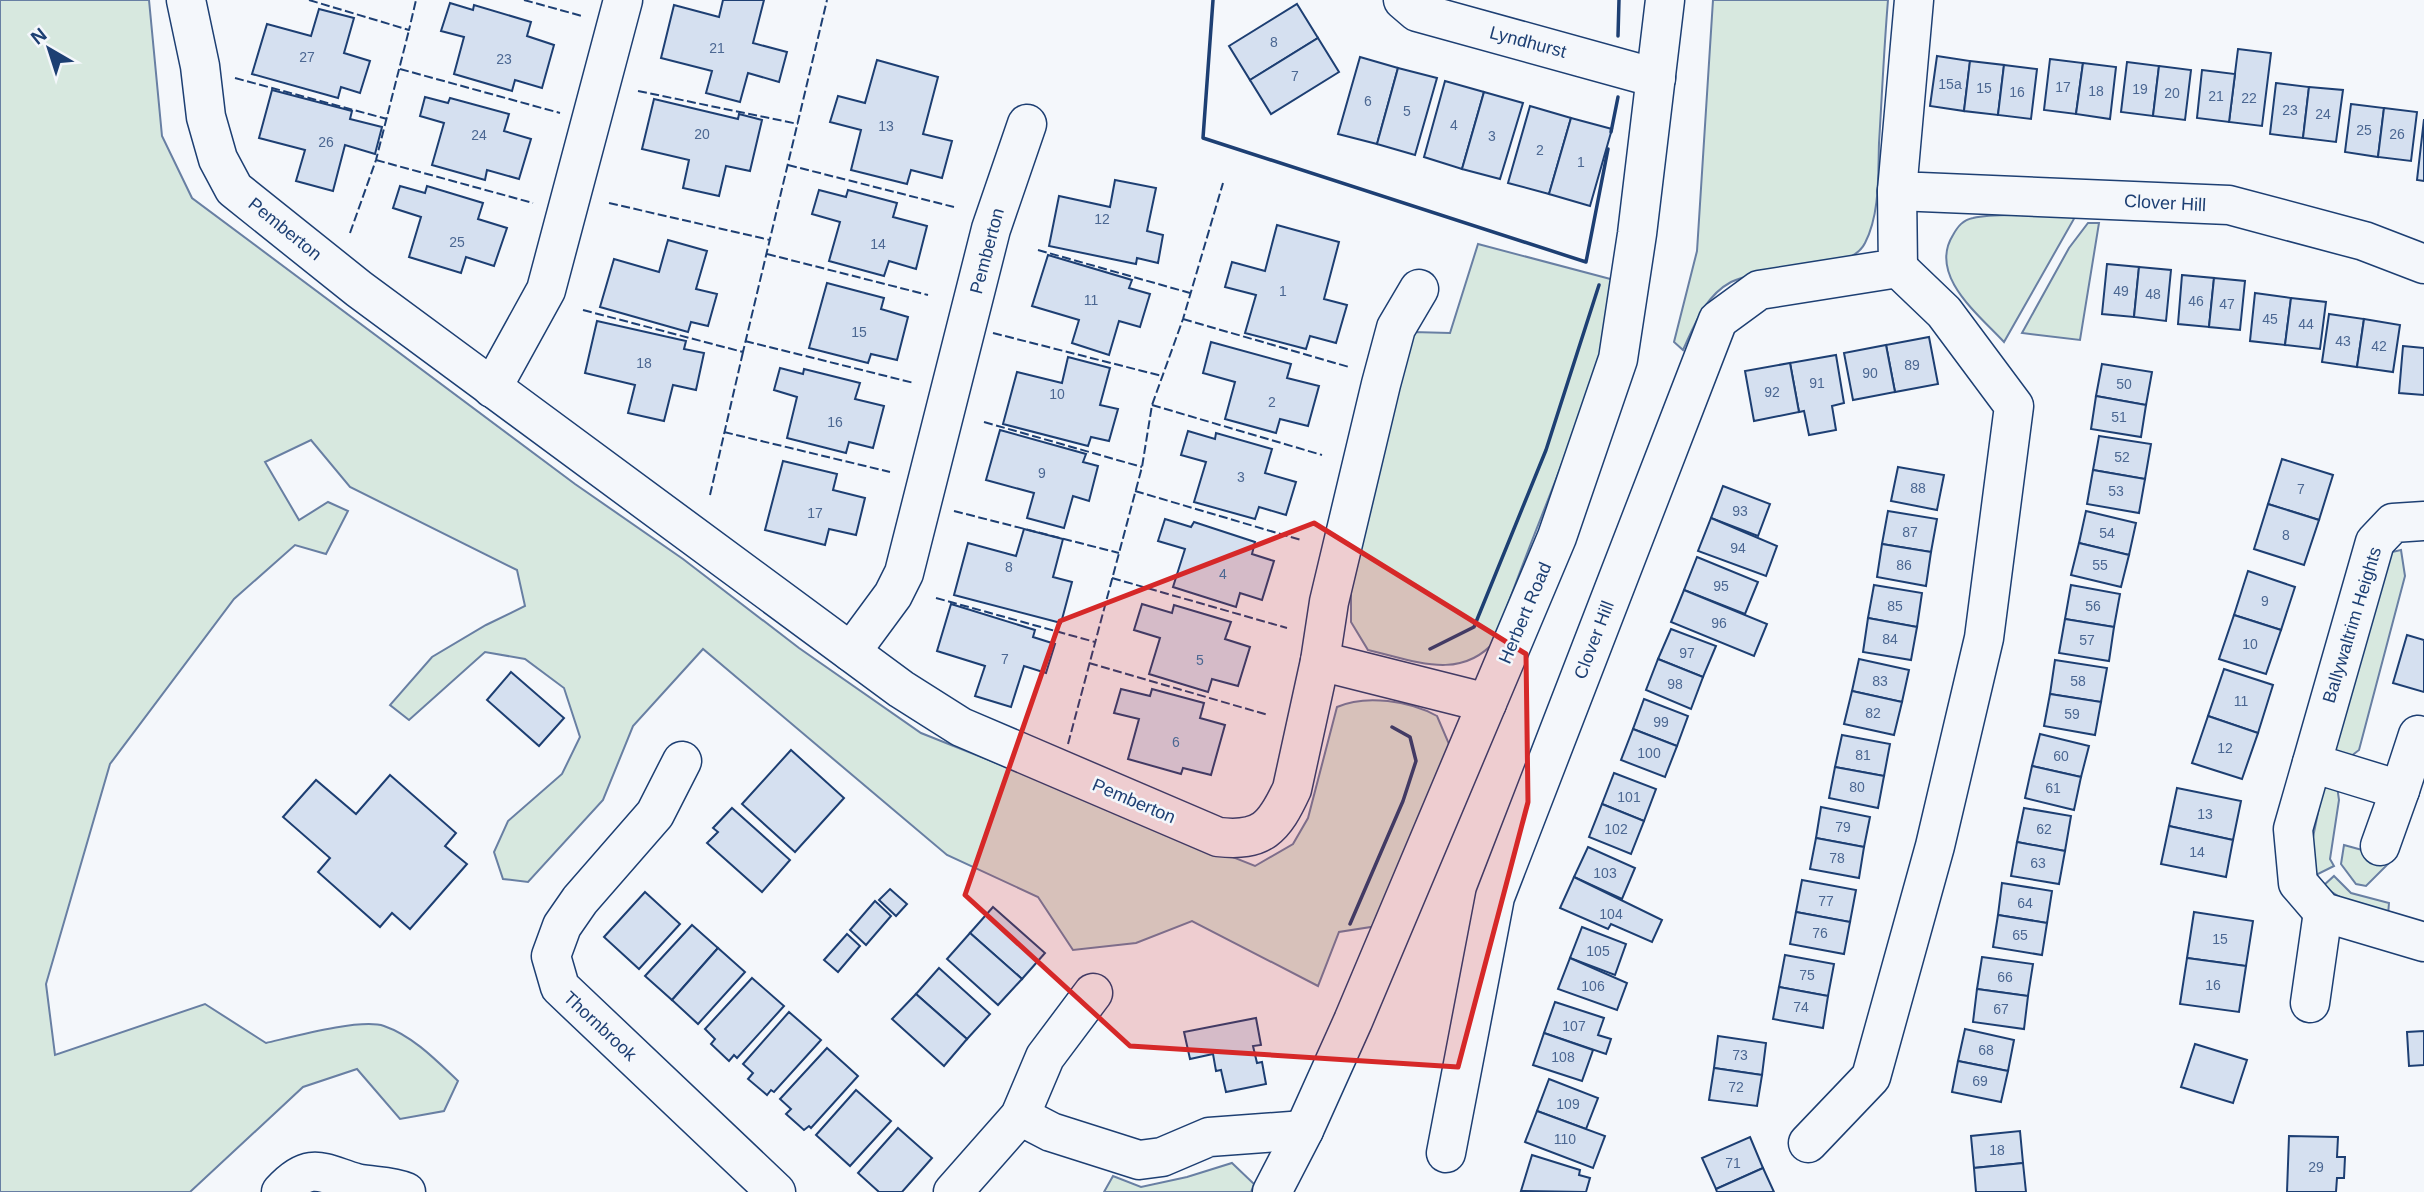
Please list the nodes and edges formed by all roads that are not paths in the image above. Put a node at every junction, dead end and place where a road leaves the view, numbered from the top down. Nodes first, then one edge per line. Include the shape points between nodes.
1 (186, 0) edge
2 (623, 0) edge
3 (1403, 0) edge
4 (1665, 0) edge
5 (1914, 0) edge
6 (1656, 78) junction
7 (1027, 124) dead end
8 (1897, 191) junction
9 (2424, 264) edge
10 (1898, 268) junction
11 (1419, 289) dead end
12 (492, 388) junction
13 (2424, 521) edge
14 (851, 652) junction
15 (1320, 661) junction
16 (1487, 702) junction
17 (2418, 735) dead end
18 (682, 761) dead end
19 (2312, 763) junction
20 (2400, 790) junction
21 (2381, 846) dead end
22 (2323, 912) junction
23 (2424, 942) edge
24 (1093, 993) dead end
25 (2310, 1003) dead end
26 (1020, 1116) junction
27 (1304, 1130) junction
28 (1808, 1143) dead end
29 (1446, 1153) dead end
30 (281, 1192) edge
31 (406, 1192) edge
32 (776, 1192) edge
33 (953, 1192) edge
34 (1272, 1192) edge

1 - 12 street, Pemberton via 206,117 218,159 234,188
2 - 12 street via 546,290
3 - 6 street, Lyndhurst via 1417,12
4 - 6 street, Herbert Road
5 - 8 street
6 - 16 street, Herbert Road via 1618,359 1557,537
7 - 14 street, Pemberton via 991,229 904,573
8 - 9 street, Clover Hill via 2229,205 2364,242
8 - 10 street
10 - 28 street via 1944,312 2014,406 1984,638 1935,846 1875,1064 1871,1077
10 - 29 street, Clover Hill via 1759,290 1718,320 1495,897
11 - 15 street, Pemberton via 1396,328 1329,602
12 - 14 street, Pemberton
13 - 19 street, Ballywaltrim Heights via 2393,523 2375,542
14 - 15 street, Pemberton via 961,727 1218,837 1244,840 1267,829 1284,808
15 - 16 street
16 - 27 street, Herbert Road
17 - 20 street
18 - 32 street, Thornbrook via 655,814 562,926 551,956 560,987
19 - 20 street
19 - 22 street, Ballywaltrim Heights via 2292,829 2298,883
20 - 21 street
22 - 23 street
22 - 25 street
24 - 26 street via 1045,1057
26 - 27 street via 1051,1132 1139,1160 1162,1157 1209,1137
26 - 33 street
27 - 34 street, Herbert Road
30 - 31 street via 310,1171

